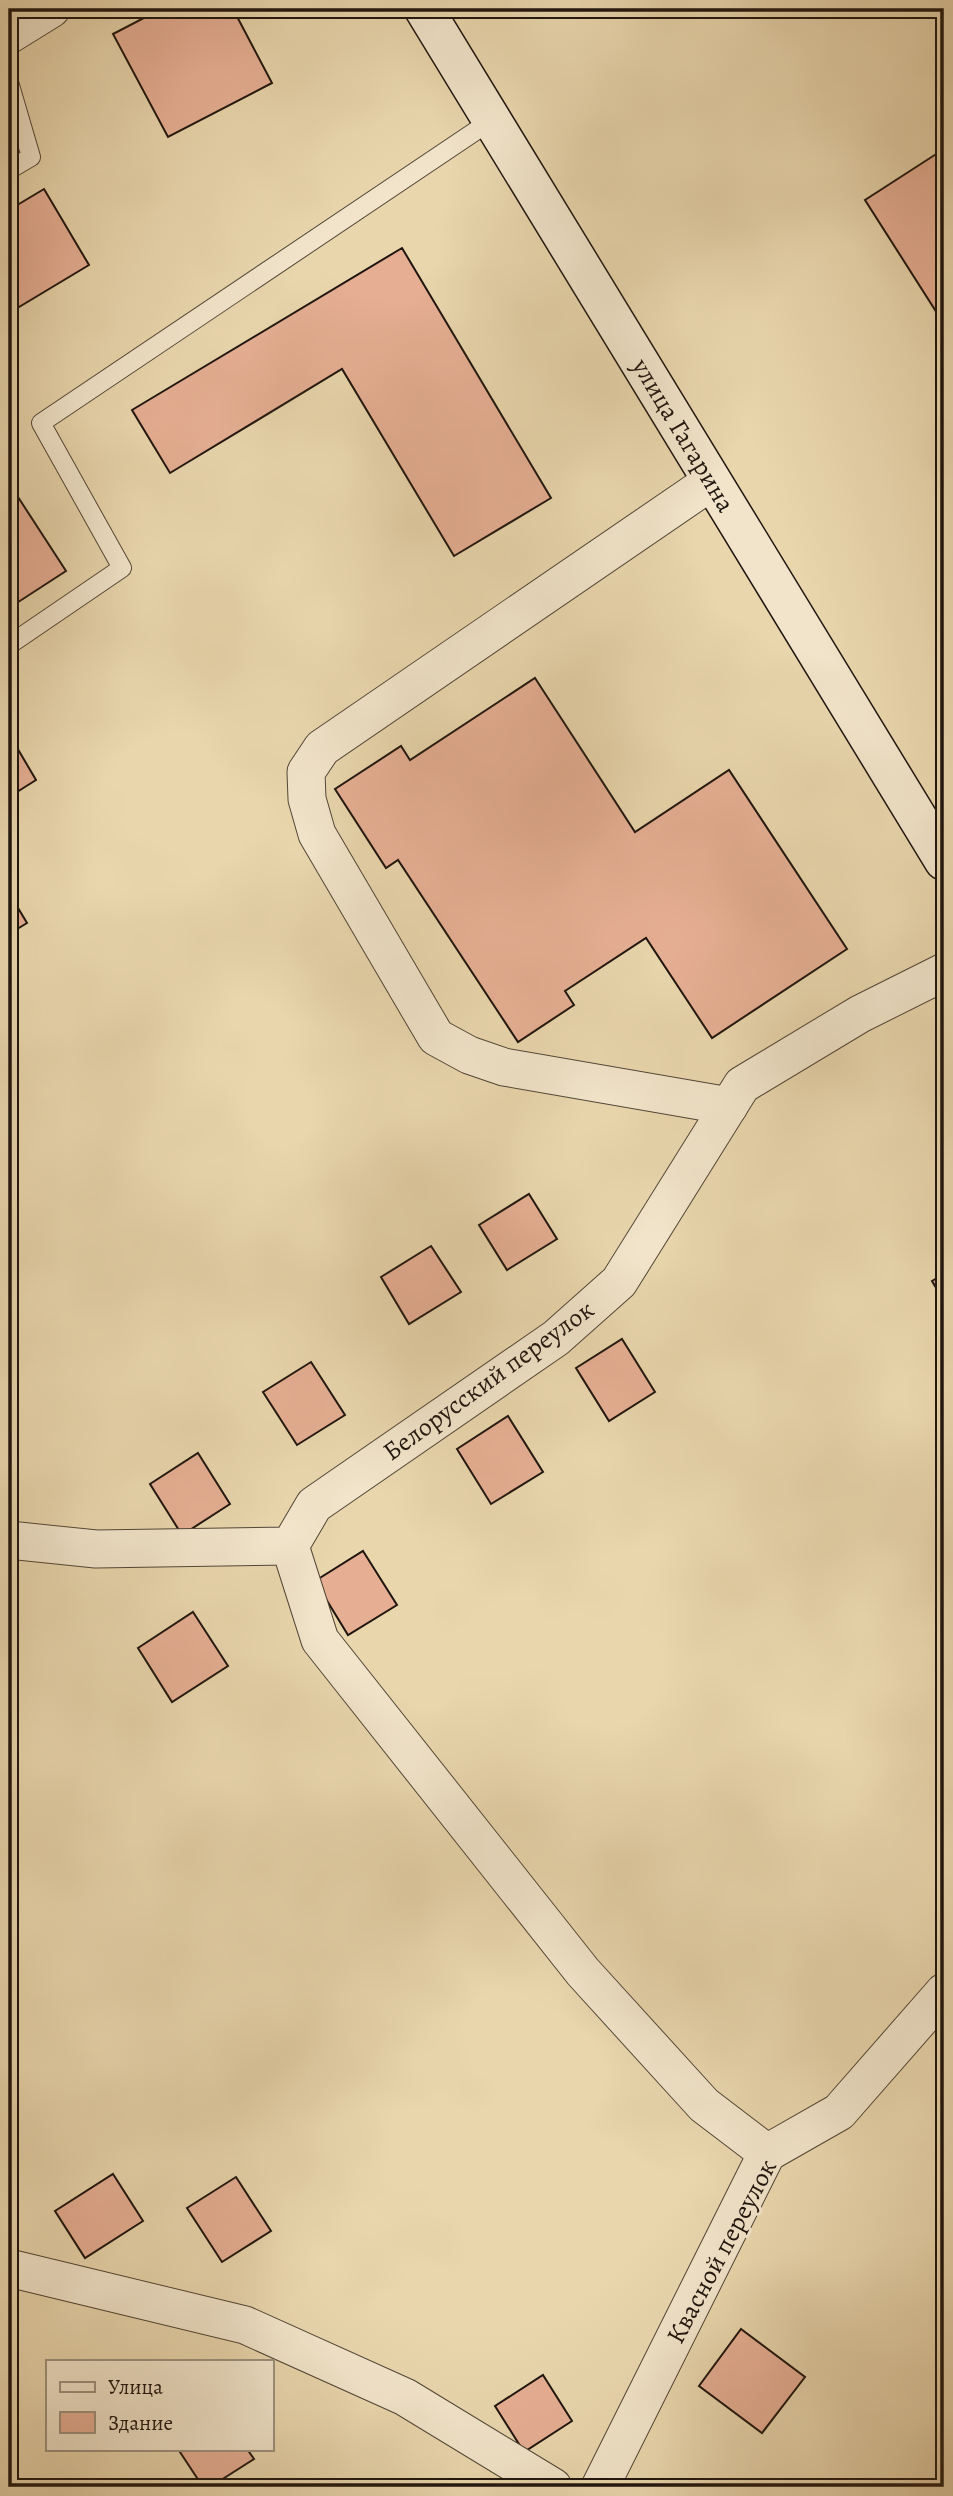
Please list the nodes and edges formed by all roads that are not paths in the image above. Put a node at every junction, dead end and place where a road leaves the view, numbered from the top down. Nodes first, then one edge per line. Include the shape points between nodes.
1 (51, 9) edge
2 (424, 9) edge
3 (9, 35) edge
4 (9, 82) edge
5 (492, 120) junction
6 (9, 170) edge
7 (712, 481) junction
8 (9, 645) edge
9 (943, 857) edge
10 (944, 972) edge
11 (729, 1106) junction
12 (9, 1540) edge
13 (290, 1546) junction
14 (944, 1992) edge
15 (767, 2153) junction
16 (9, 2268) edge
17 (553, 2487) edge
18 (600, 2487) edge

1 - 3 street
2 - 5 street, улица Гагарина
4 - 6 lane via 31,157
5 - 7 street, улица Гагарина
5 - 8 lane via 41,423 122,568
7 - 9 street, улица Гагарина
7 - 11 street via 322,748 306,772 307,799 317,834 436,1037 504,1067
10 - 11 street, Белорусский переулок via 860,1014 742,1085
11 - 13 street, Белорусский переулок via 619,1282 556,1338 314,1505
12 - 13 street via 96,1549
13 - 15 street via 320,1640 583,1972 704,2105
14 - 15 street, Квасной переулок via 839,2112
15 - 18 street, Квасной переулок
16 - 17 street via 245,2325 405,2397

